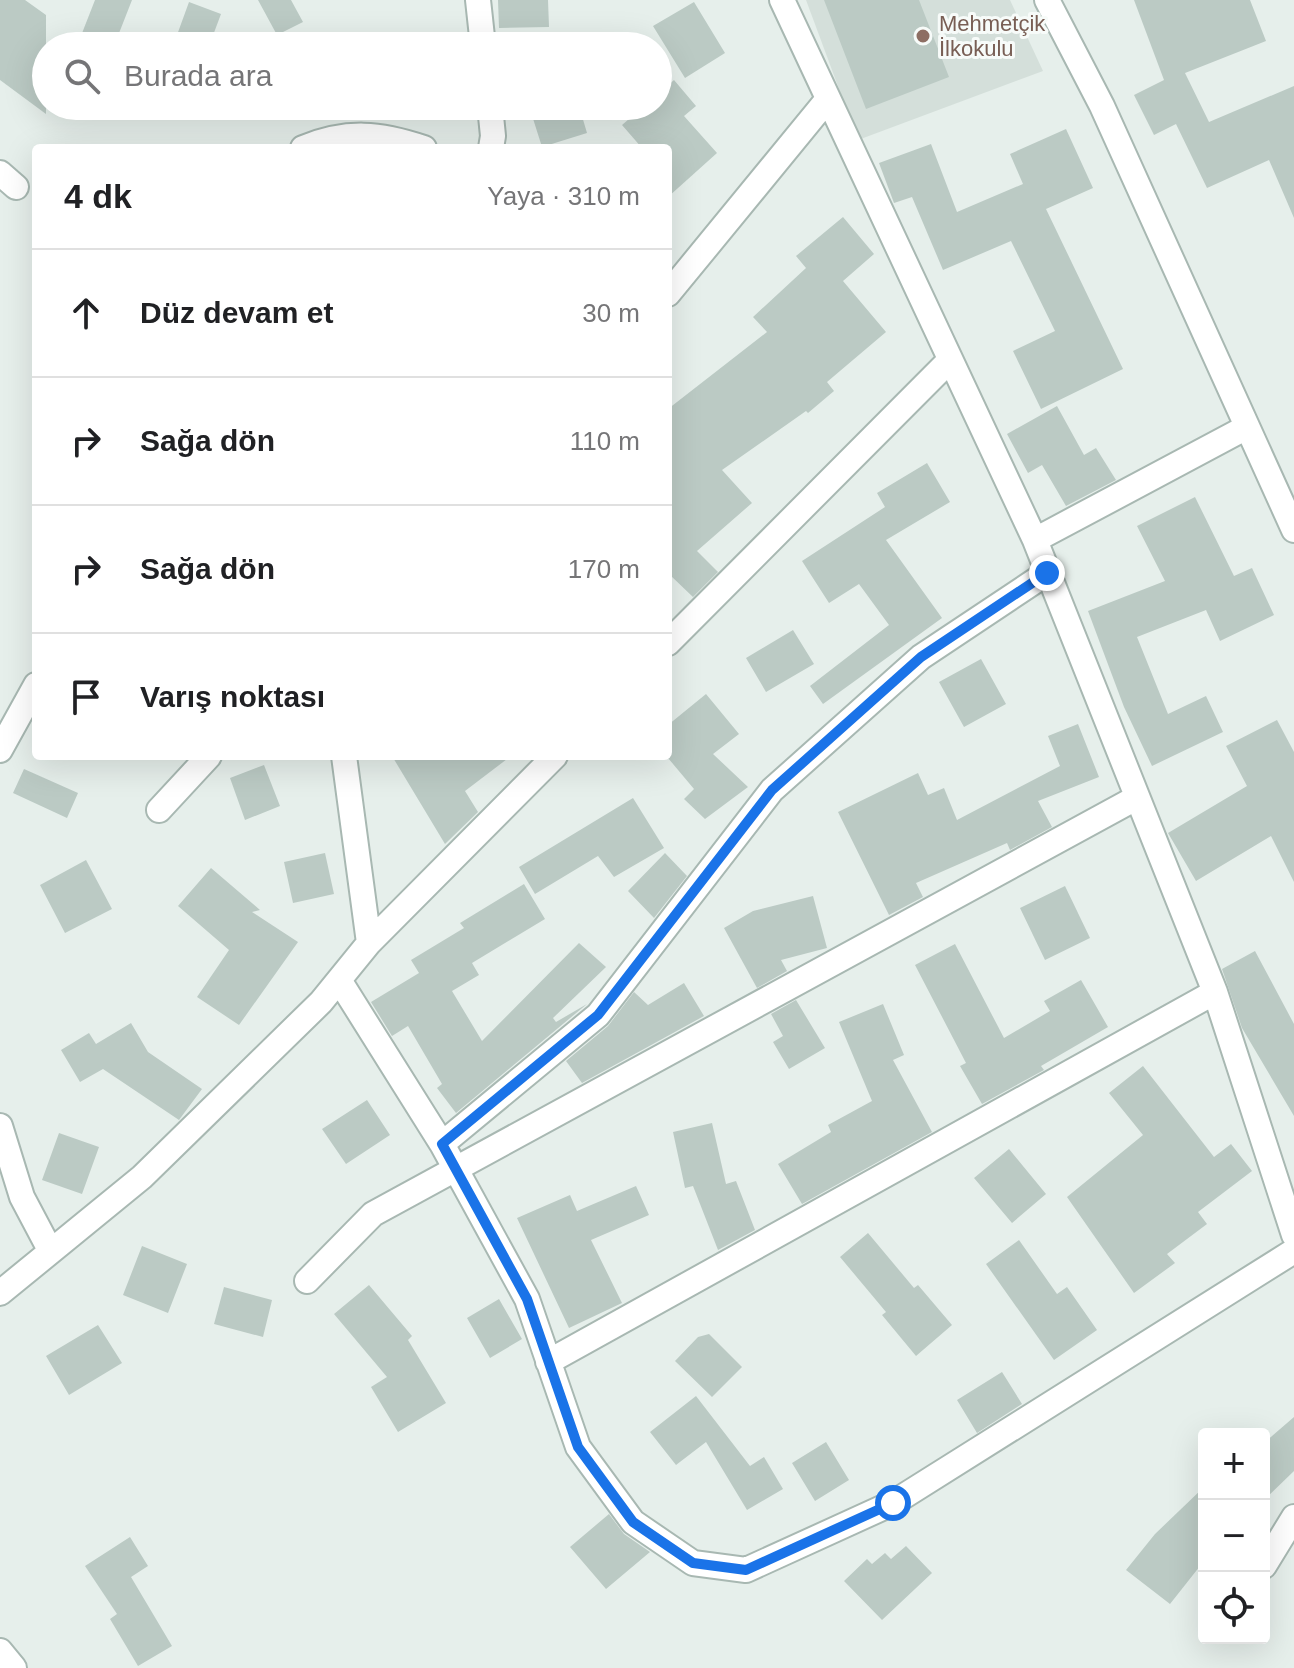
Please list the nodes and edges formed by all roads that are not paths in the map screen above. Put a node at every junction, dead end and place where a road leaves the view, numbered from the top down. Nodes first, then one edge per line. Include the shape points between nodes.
1 (478, 0) edge
2 (782, 0) edge
3 (1047, 0) edge
4 (481, 32) edge
5 (827, 100) junction
6 (491, 120) edge
7 (313, 144) edge
8 (412, 144) edge
9 (492, 144) edge
10 (672, 289) edge
11 (950, 360) junction
12 (1247, 427) junction
13 (1294, 530) edge
14 (1035, 540) junction
15 (1047, 573) junction
16 (672, 639) edge
17 (32, 692) edge
18 (0, 750) edge
19 (205, 760) edge
20 (345, 760) edge
21 (551, 760) edge
22 (1136, 798) junction
23 (159, 810) dead end
24 (369, 943) junction
25 (339, 980) junction
26 (1215, 992) junction
27 (0, 1126) edge
28 (442, 1144) junction
29 (457, 1172) junction
30 (1294, 1235) edge
31 (50, 1250) junction
32 (1294, 1251) edge
33 (307, 1281) dead end
34 (0, 1293) edge
35 (548, 1362) junction
36 (1294, 1517) edge
37 (1270, 1556) edge
38 (0, 1651) edge
39 (14, 1668) edge

1 - 4 street
2 - 5 street
3 - 12 street via 1102,106
5 - 10 street
5 - 11 street
6 - 9 street
7 - 8 street via 354,134
11 - 14 street
11 - 16 street
12 - 13 street
12 - 14 street
14 - 15 street
15 - 22 street
15 - 28 street via 921,657 772,790 598,1015
17 - 18 street
19 - 23 street
20 - 24 street
21 - 24 street
22 - 26 street
22 - 29 street
24 - 25 street
25 - 28 street
25 - 31 street via 142,1177
26 - 30 street
26 - 35 street
27 - 31 street via 22,1197
28 - 29 street
29 - 33 street via 373,1214
29 - 35 street via 527,1299
31 - 34 street
32 - 35 street via 893,1503 746,1570 693,1563 633,1522 578,1447
36 - 37 street
38 - 39 street

